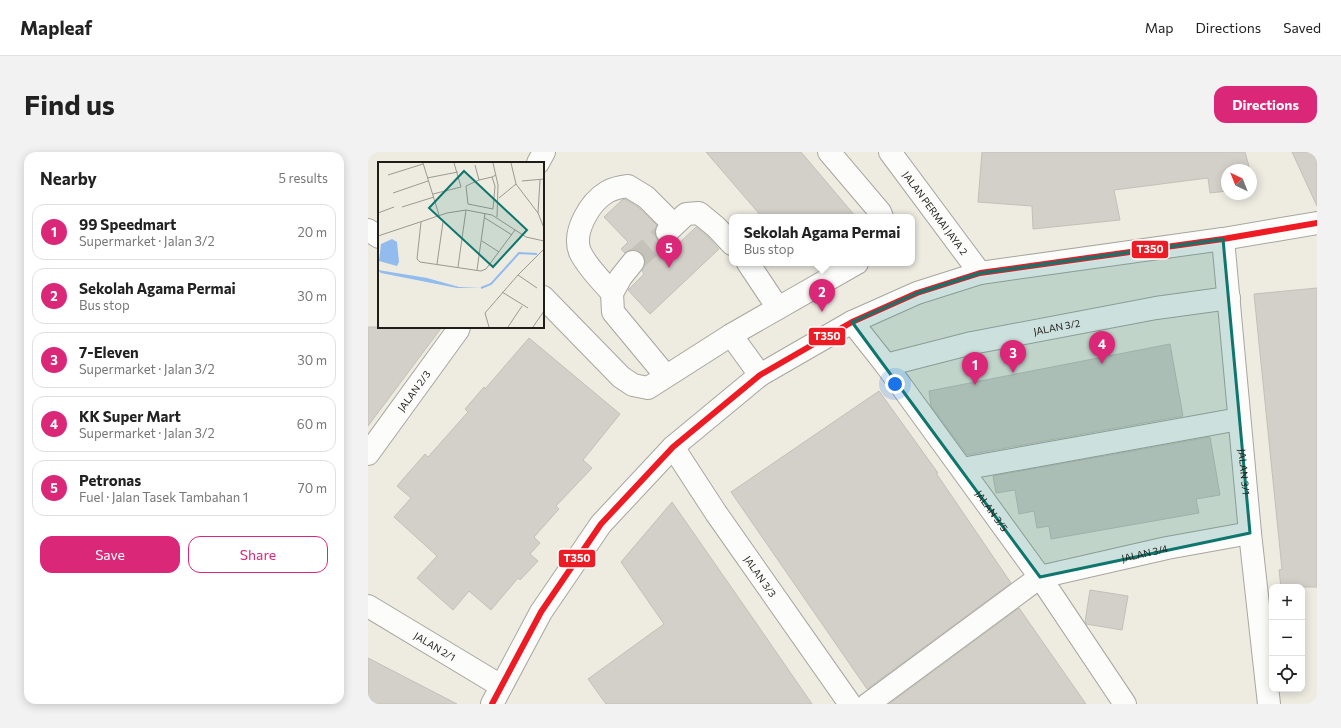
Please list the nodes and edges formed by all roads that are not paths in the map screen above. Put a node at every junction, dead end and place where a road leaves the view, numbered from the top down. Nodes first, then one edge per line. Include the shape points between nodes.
1 (544, 152) edge
2 (829, 152) edge
3 (890, 152) edge
4 (539, 162) edge
5 (881, 214) edge
6 (1317, 223) edge
7 (368, 230) edge
8 (378, 236) edge
9 (1223, 240) junction
10 (729, 241) edge
11 (633, 262) tunnel mouth
12 (750, 266) edge
13 (852, 266) edge
14 (980, 273) junction
15 (612, 293) junction
16 (1229, 298) junction
17 (544, 299) edge
18 (778, 308) junction
19 (852, 322) junction
20 (459, 328) edge
21 (731, 335) junction
22 (886, 365) junction
23 (760, 375) junction
24 (666, 376) junction
25 (1239, 419) junction
26 (673, 447) junction
27 (368, 454) edge
28 (962, 469) junction
29 (1250, 533) junction
30 (1040, 577) junction
31 (368, 606) edge
32 (496, 695) edge
33 (850, 704) edge
34 (868, 704) edge
35 (1126, 704) edge
36 (1269, 704) edge

1 - 4 street
2 - 5 street
3 - 14 street, JALAN PERMAI JAYA 2
6 - 9 street
7 - 8 street
9 - 14 street
9 - 16 street, JALAN 3/1
10 - 15 street via 699,214 686,214 671,228 646,198 628,186 616,188 606,193 588,211 578,233 580,251 588,265
11 - 15 street
12 - 18 street
13 - 18 street
14 - 19 street via 917,293
15 - 24 street via 613,312
16 - 22 street, JALAN 3/2 via 1156,308 988,340
16 - 25 street, JALAN 3/1
17 - 24 street via 621,377 633,385 648,388
18 - 21 street
19 - 22 street, JALAN 3/5
19 - 23 street
20 - 27 street, JALAN 2/3
21 - 23 street
21 - 24 street
22 - 28 street, JALAN 3/5
23 - 26 street
25 - 28 street
25 - 29 street, JALAN 3/1
26 - 32 street via 601,524 541,612
26 - 33 street, JALAN 3/3 via 716,513
28 - 30 street, JALAN 3/5
29 - 30 street, JALAN 3/4 via 1167,548
29 - 36 street, JALAN 3/1
30 - 34 street
30 - 35 street, JALAN 3/5
31 - 32 street, JALAN 2/1

